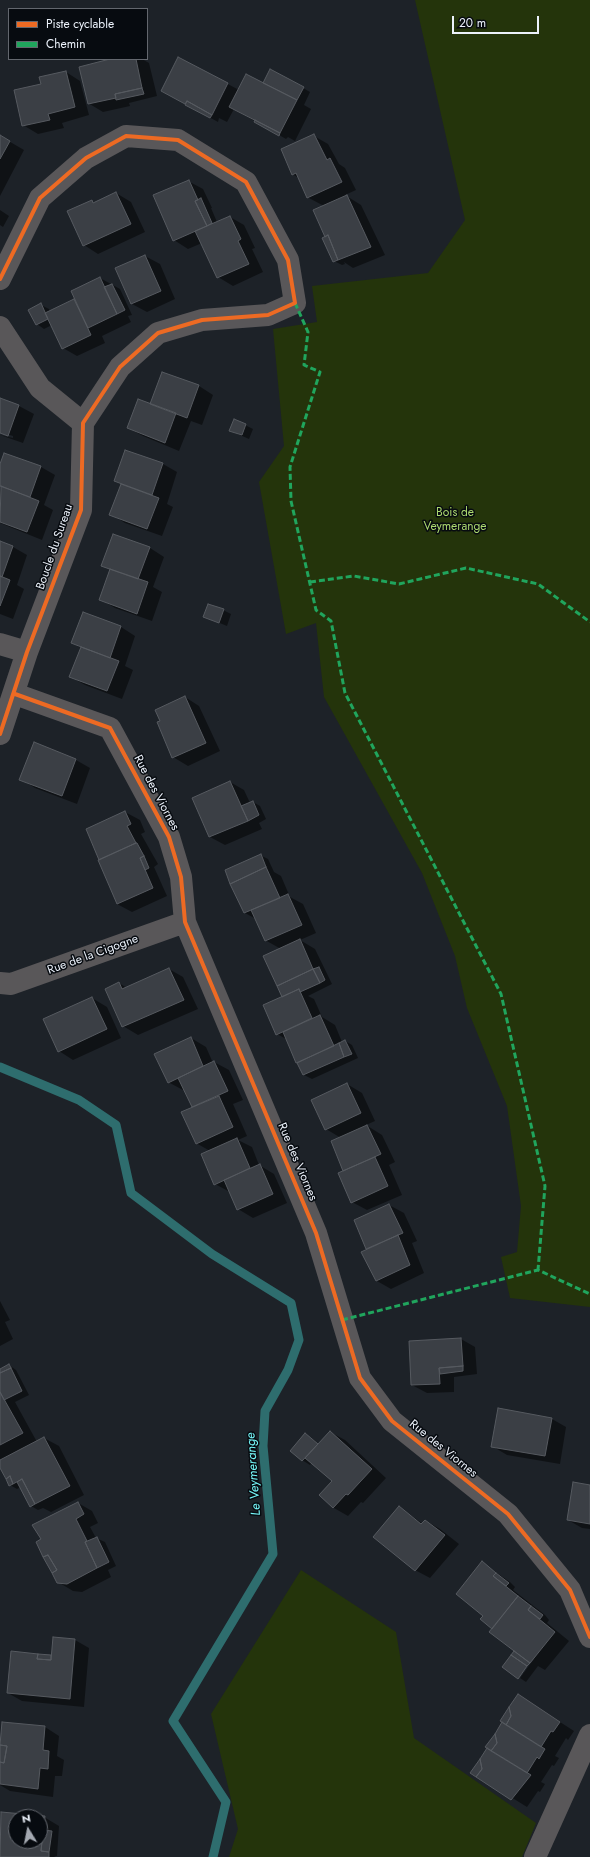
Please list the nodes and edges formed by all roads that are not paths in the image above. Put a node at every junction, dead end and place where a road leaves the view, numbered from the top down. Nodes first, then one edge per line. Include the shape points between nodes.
1 (0, 279) edge
2 (0, 327) edge
3 (83, 423) junction
4 (0, 644) edge
5 (27, 652) junction
6 (14, 694) junction
7 (0, 734) edge
8 (185, 922) junction
9 (0, 983) edge
10 (590, 1637) edge
11 (590, 1735) edge
12 (535, 1857) edge

1 - 3 street via 40,198 86,158 126,136 178,140 246,182 288,260 295,303 268,315 202,320 158,333 120,367
2 - 3 street via 40,388
3 - 5 street, Boucle du Sureau via 81,510
4 - 5 street
5 - 6 street
6 - 7 street
6 - 8 street, Rue des Viornes via 110,728 169,837 181,877
8 - 9 street, Rue de la Cigogne via 11,984
8 - 10 street, Rue des Viornes via 316,1233 360,1378 392,1421 508,1514 570,1590
11 - 12 street

